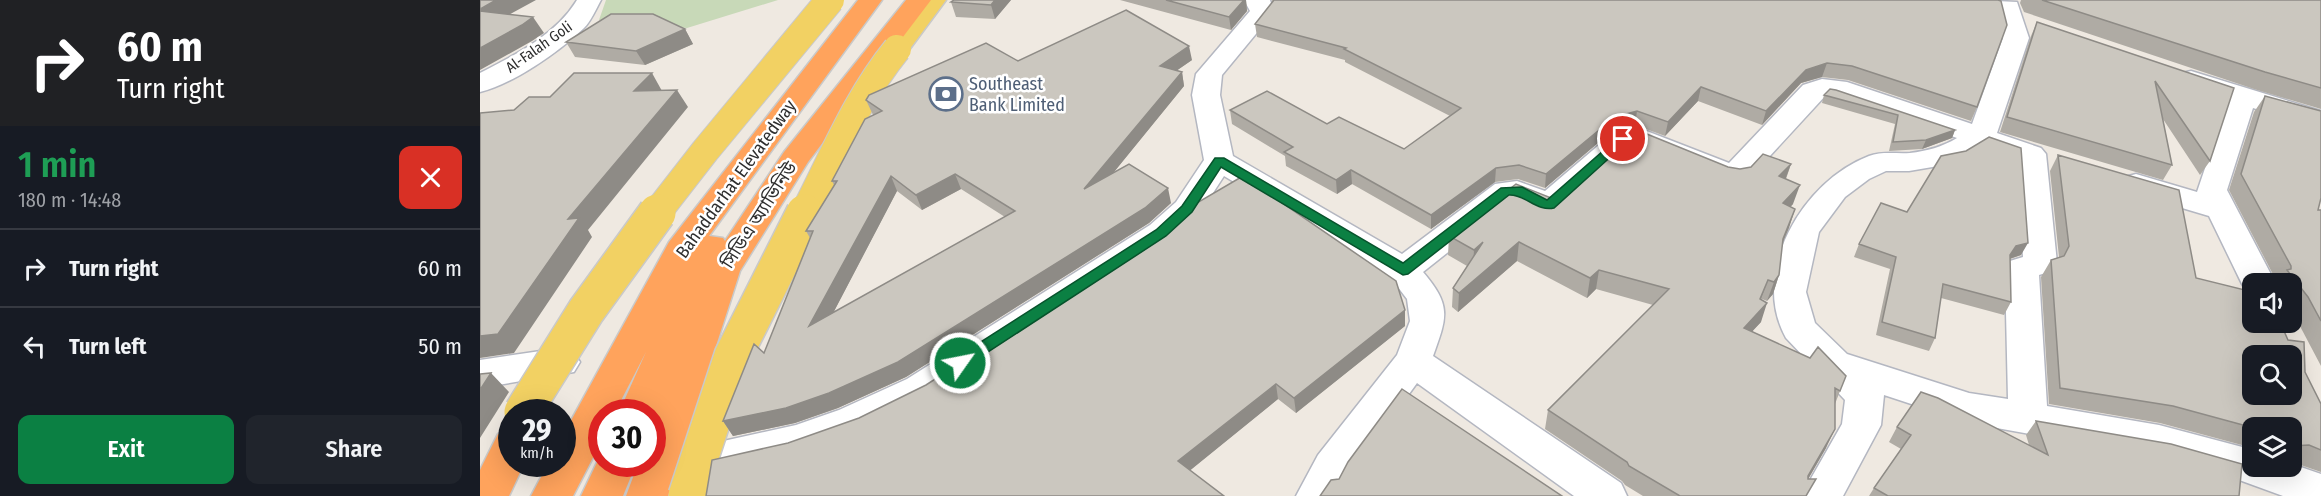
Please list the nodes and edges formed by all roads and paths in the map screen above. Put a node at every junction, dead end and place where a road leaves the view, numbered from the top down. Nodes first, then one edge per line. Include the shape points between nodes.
1 (589, 0) edge
2 (830, 0) edge
3 (836, 0) edge
4 (870, 0) edge
5 (897, 0) edge
6 (920, 0) edge
7 (934, 0) edge
8 (1256, 0) edge
9 (2005, 6) edge
10 (2043, 29) edge
11 (2165, 71) edge
12 (480, 84) edge
13 (2243, 97) junction
14 (2321, 120) edge
15 (1982, 136) junction
16 (2031, 154) junction
17 (1219, 160) junction
18 (2064, 164) edge
19 (2109, 177) edge
20 (2222, 209) junction
21 (1403, 270) junction
22 (2254, 273) edge
23 (561, 362) junction
24 (1413, 362) junction
25 (1834, 364) junction
26 (480, 374) edge
27 (531, 399) edge
28 (539, 399) edge
29 (644, 399) edge
30 (2028, 418) junction
31 (498, 456) edge
32 (498, 475) edge
33 (610, 477) edge
34 (651, 484) edge
35 (480, 487) edge
36 (2321, 492) edge
37 (488, 496) edge
38 (552, 496) edge
39 (602, 496) edge
40 (687, 496) edge
41 (1317, 496) edge
42 (1606, 496) edge
43 (1822, 496) edge

1 - 12 street, Al-Falah Goli via 576,22 527,59
2 - 27 main road, bridge via 706,150 616,270
3 - 23 highway via 686,192
4 - 38 highway, Bahaddarhat Elevatedway via 681,250
5 - 29 highway, Bahaddarhat Elevatedway via 843,64 710,248
6 - 34 highway, সিডিএ অ্যাভিনিউ via 795,158 723,270
7 - 40 main road, bridge via 868,89 733,356
8 - 17 street via 1262,12 1209,74 1206,95
9 - 10 street
9 - 15 street via 2016,38
11 - 13 street
13 - 14 street
13 - 20 street via 2212,190
15 - 16 street
15 - 21 street via 1837,88 1822,87 1813,91 1734,176 1634,136 1623,139 1549,205 1518,190 1506,191
15 - 25 street via 1950,155 1881,162 1858,172 1834,190 1803,231 1789,292 1799,329
16 - 18 street
16 - 30 street via 2040,263 2022,268
17 - 21 street
17 - 34 street via 1187,209 1161,233 920,389 853,421 798,441
19 - 20 street
20 - 22 street
21 - 24 street via 1424,296 1428,321
23 - 26 street
23 - 28 highway
24 - 41 street via 1332,467
24 - 42 street
25 - 30 street via 1969,408
25 - 43 street via 1865,396 1861,425
30 - 36 street via 2159,441 2246,465
31 - 35 main road
32 - 37 highway
33 - 39 highway

